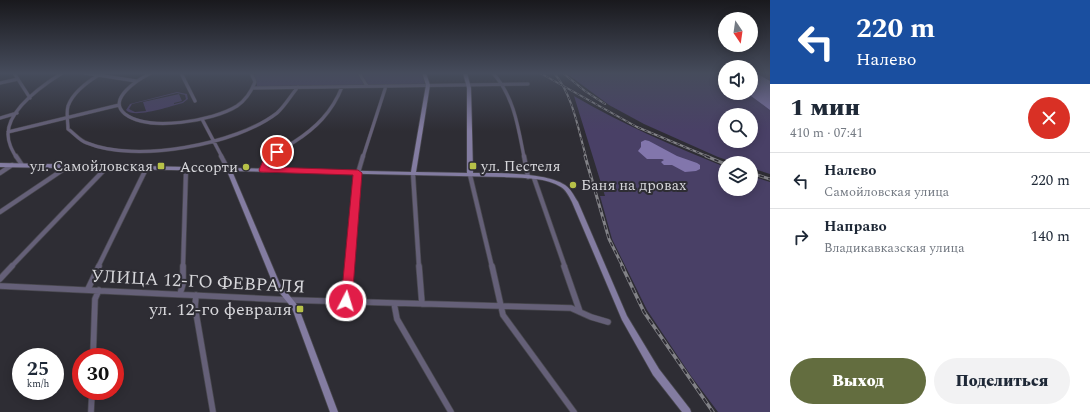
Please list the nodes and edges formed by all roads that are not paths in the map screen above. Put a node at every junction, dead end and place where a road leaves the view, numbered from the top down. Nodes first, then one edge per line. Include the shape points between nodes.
1 (26, 92) edge
2 (36, 92) edge
3 (79, 92) edge
4 (124, 92) edge
5 (191, 92) edge
6 (251, 92) edge
7 (295, 92) edge
8 (340, 92) edge
9 (384, 92) edge
10 (427, 92) edge
11 (469, 92) edge
12 (506, 92) edge
13 (30, 98) junction
14 (195, 101) dead end
15 (120, 105) junction
16 (17, 113) junction
17 (0, 118) edge
18 (64, 118) junction
19 (202, 119) junction
20 (8, 132) junction
21 (213, 143) junction
22 (10, 165) junction
23 (22, 165) junction
24 (0, 166) edge
25 (67, 167) junction
26 (106, 168) junction
27 (146, 169) junction
28 (186, 170) junction
29 (263, 170) junction
30 (229, 171) junction
31 (0, 173) edge
32 (358, 173) junction
33 (413, 174) junction
34 (470, 175) junction
35 (528, 177) junction
36 (534, 178) junction
37 (0, 212) edge
38 (0, 279) edge
39 (0, 286) edge
40 (88, 289) junction
41 (99, 290) junction
42 (180, 294) junction
43 (196, 295) junction
44 (290, 300) junction
45 (346, 301) junction
46 (394, 303) junction
47 (422, 304) junction
48 (500, 305) junction
49 (580, 312) junction
50 (608, 322) dead end
51 (93, 348) edge
52 (92, 400) edge
53 (91, 412) edge
54 (213, 412) edge
55 (334, 412) edge
56 (451, 412) edge
57 (574, 412) edge
58 (687, 412) edge

1 - 13 street
2 - 13 street
3 - 18 street via 69,104
4 - 15 street
5 - 14 street
6 - 19 street via 232,109
7 - 21 street via 288,104 265,122
8 - 29 street via 333,110 303,136 268,157
9 - 32 street
10 - 33 street
11 - 34 street
12 - 35 street via 514,112
13 - 16 street
15 - 18 street
15 - 19 street via 128,116 147,122 176,123
16 - 17 street
16 - 20 street
18 - 20 street
18 - 21 street via 74,135 102,148 147,153 175,151
19 - 21 street
20 - 23 street via 8,141
21 - 30 street
22 - 23 street
22 - 24 street
22 - 31 street
23 - 25 street
25 - 26 street
25 - 37 street
26 - 27 street
26 - 38 street
27 - 28 street
27 - 40 street
28 - 30 street
28 - 42 street via 183,284
29 - 30 street
29 - 32 street
30 - 44 street via 278,286
32 - 33 street
32 - 45 street
33 - 34 street
33 - 47 street
34 - 35 street
34 - 48 street
35 - 36 street
36 - 49 street
36 - 58 street via 560,184 570,192 624,318 656,372
39 - 40 street, УЛИЦА 12-ГО ФЕВРАЛЯ
40 - 41 street, УЛИЦА 12-ГО ФЕВРАЛЯ
41 - 42 street, УЛИЦА 12-ГО ФЕВРАЛЯ
41 - 51 street via 95,299
42 - 43 street, УЛИЦА 12-ГО ФЕВРАЛЯ
43 - 44 street, УЛИЦА 12-ГО ФЕВРАЛЯ
43 - 54 street via 195,307
44 - 45 street, УЛИЦА 12-ГО ФЕВРАЛЯ
44 - 55 street via 295,306
45 - 46 street, УЛИЦА 12-ГО ФЕВРАЛЯ
46 - 47 street, УЛИЦА 12-ГО ФЕВРАЛЯ
46 - 56 street via 396,319
47 - 48 street, УЛИЦА 12-ГО ФЕВРАЛЯ
48 - 49 street, УЛИЦА 12-ГО ФЕВРАЛЯ via 571,308
48 - 57 street via 508,324
49 - 50 street, УЛИЦА 12-ГО ФЕВРАЛЯ
52 - 53 street

